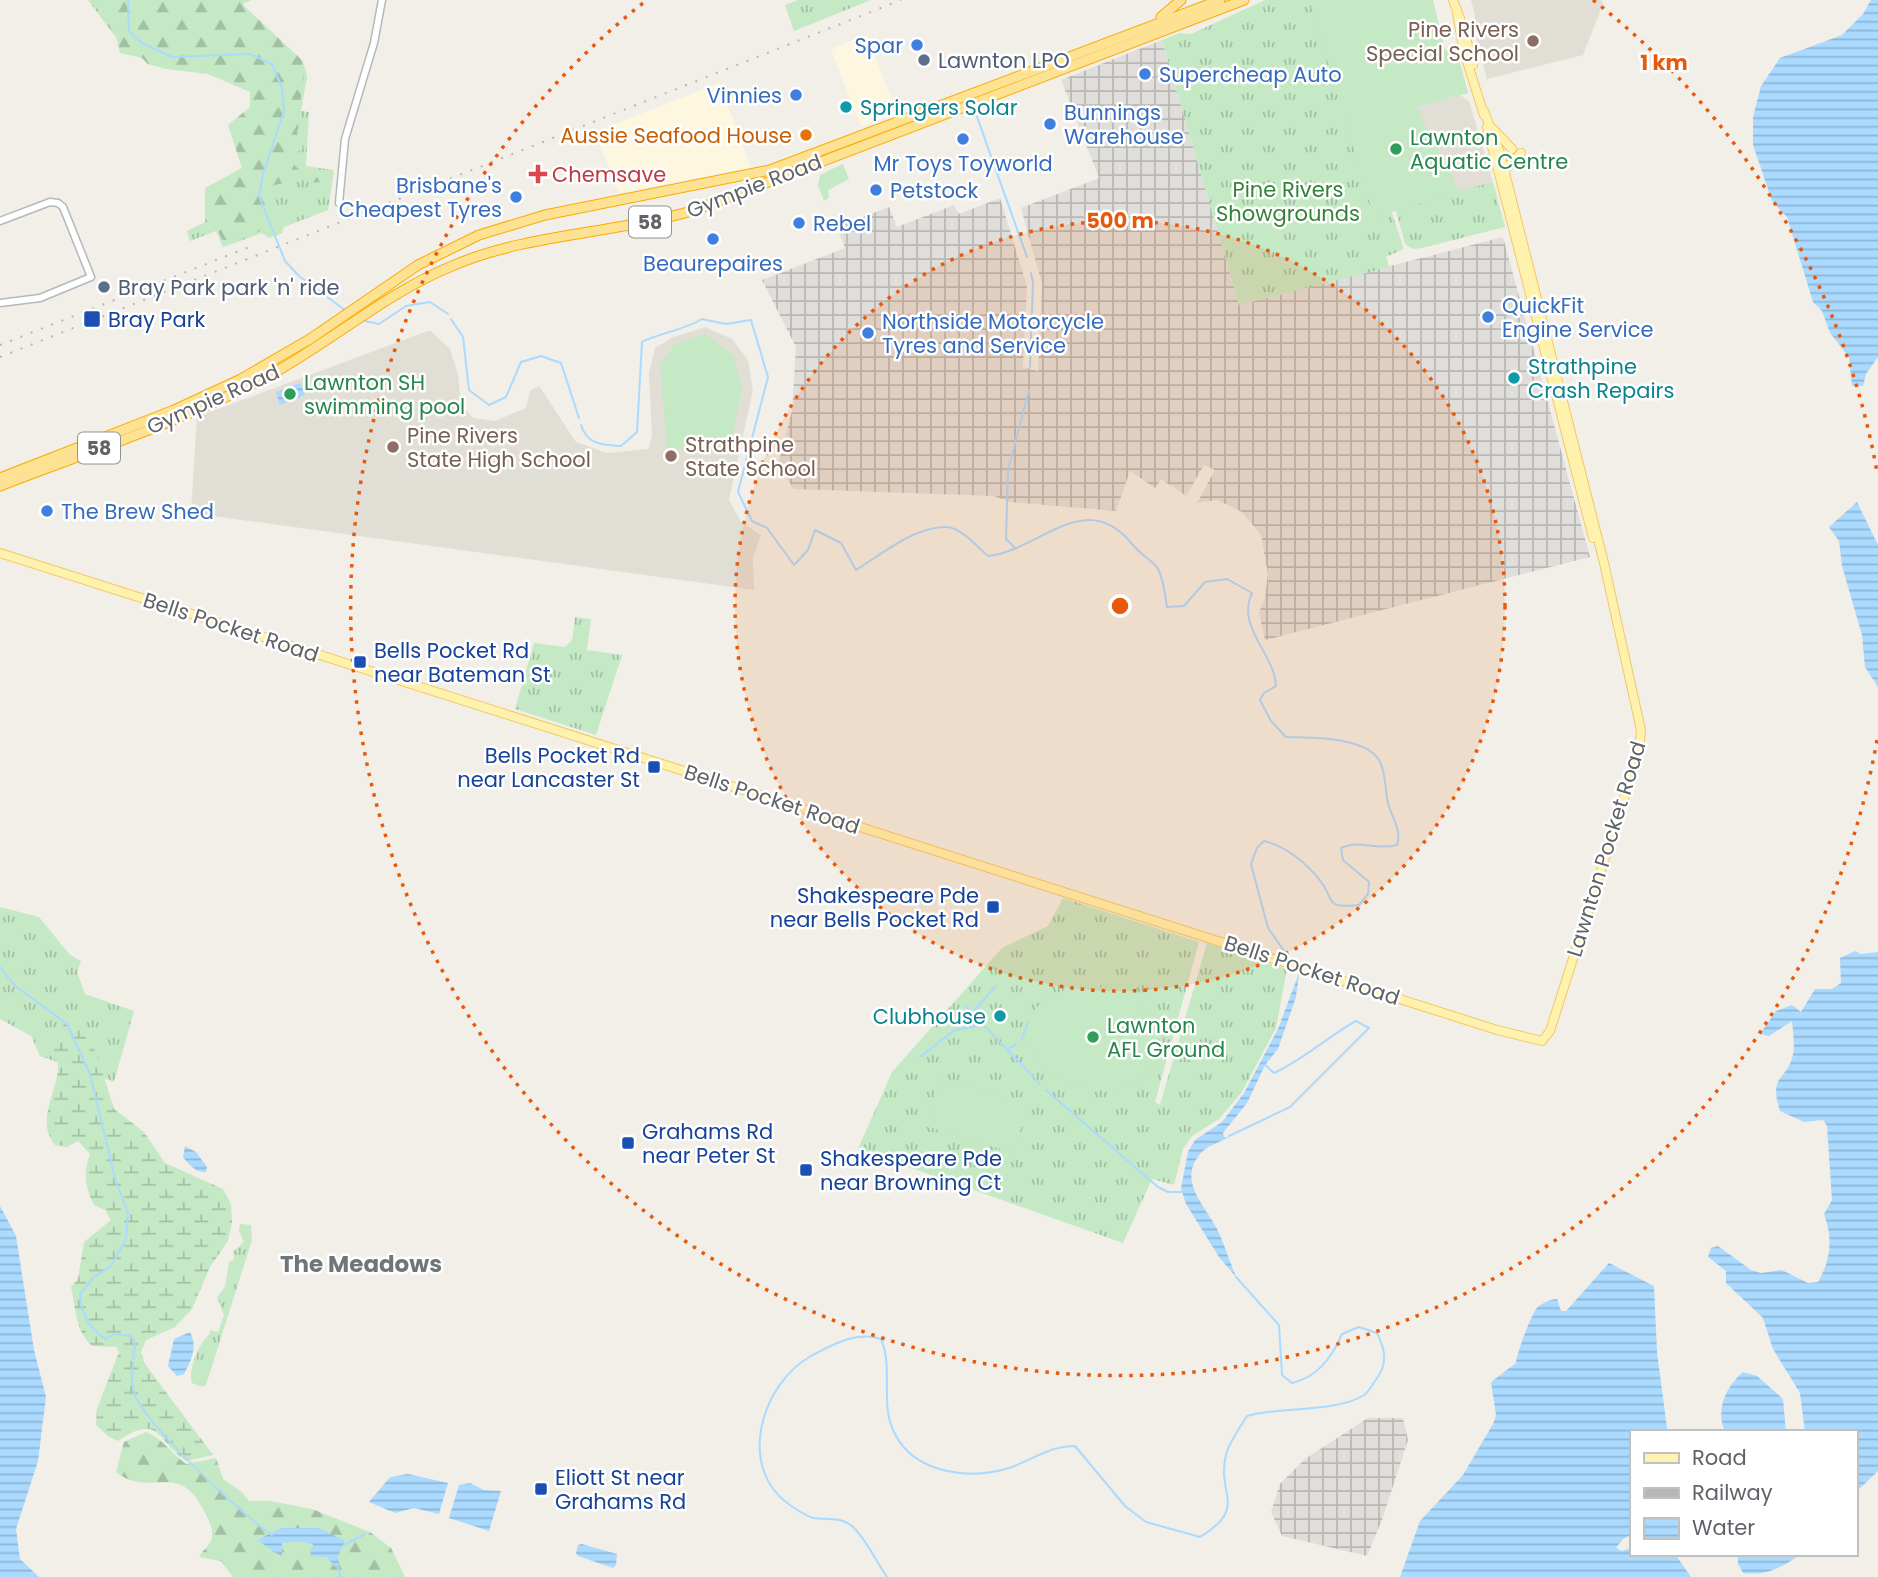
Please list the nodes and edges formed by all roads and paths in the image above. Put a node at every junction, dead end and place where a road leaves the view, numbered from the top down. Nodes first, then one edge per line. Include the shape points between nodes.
1 (382, 0) edge
2 (1182, 0) edge
3 (1244, 0) edge
4 (1454, 0) edge
5 (1213, 1) edge
6 (1192, 12) edge
7 (1149, 26) junction
8 (1484, 111) junction
9 (1492, 128) junction
10 (1504, 171) junction
11 (697, 186) junction
12 (339, 203) dead end
13 (706, 209) junction
14 (0, 221) edge
15 (0, 303) edge
16 (0, 478) edge
17 (0, 486) edge
18 (0, 553) edge
19 (1606, 574) junction
20 (1544, 1040) joint

1 - 12 street via 345,139
2 - 6 main road
2 - 7 highway
3 - 6 highway, Gympie Road / 58
4 - 8 main road, Lawnton Pocket Road via 1464,51
5 - 6 highway, Gympie Road / 58
6 - 7 highway, Gympie Road / 58
6 - 13 highway, Gympie Road / 58
7 - 11 highway, Gympie Road / 58 via 774,169
8 - 9 main road, Lawnton Pocket Road
8 - 19 main road, Lawnton Pocket Road via 1582,502
9 - 10 main road, Lawnton Pocket Road
9 - 10 main road via 1517,151
10 - 19 main road, Lawnton Pocket Road
11 - 13 highway
11 - 16 highway, Gympie Road / 58 via 551,213 503,227 432,257 277,359 219,390
13 - 17 highway, Gympie Road / 58 via 483,254 414,284 296,360 225,397
14 - 15 street via 58,203 91,277 40,298
18 - 20 main road, Bells Pocket Road via 1521,1037
19 - 20 main road, Lawnton Pocket Road via 1641,743

